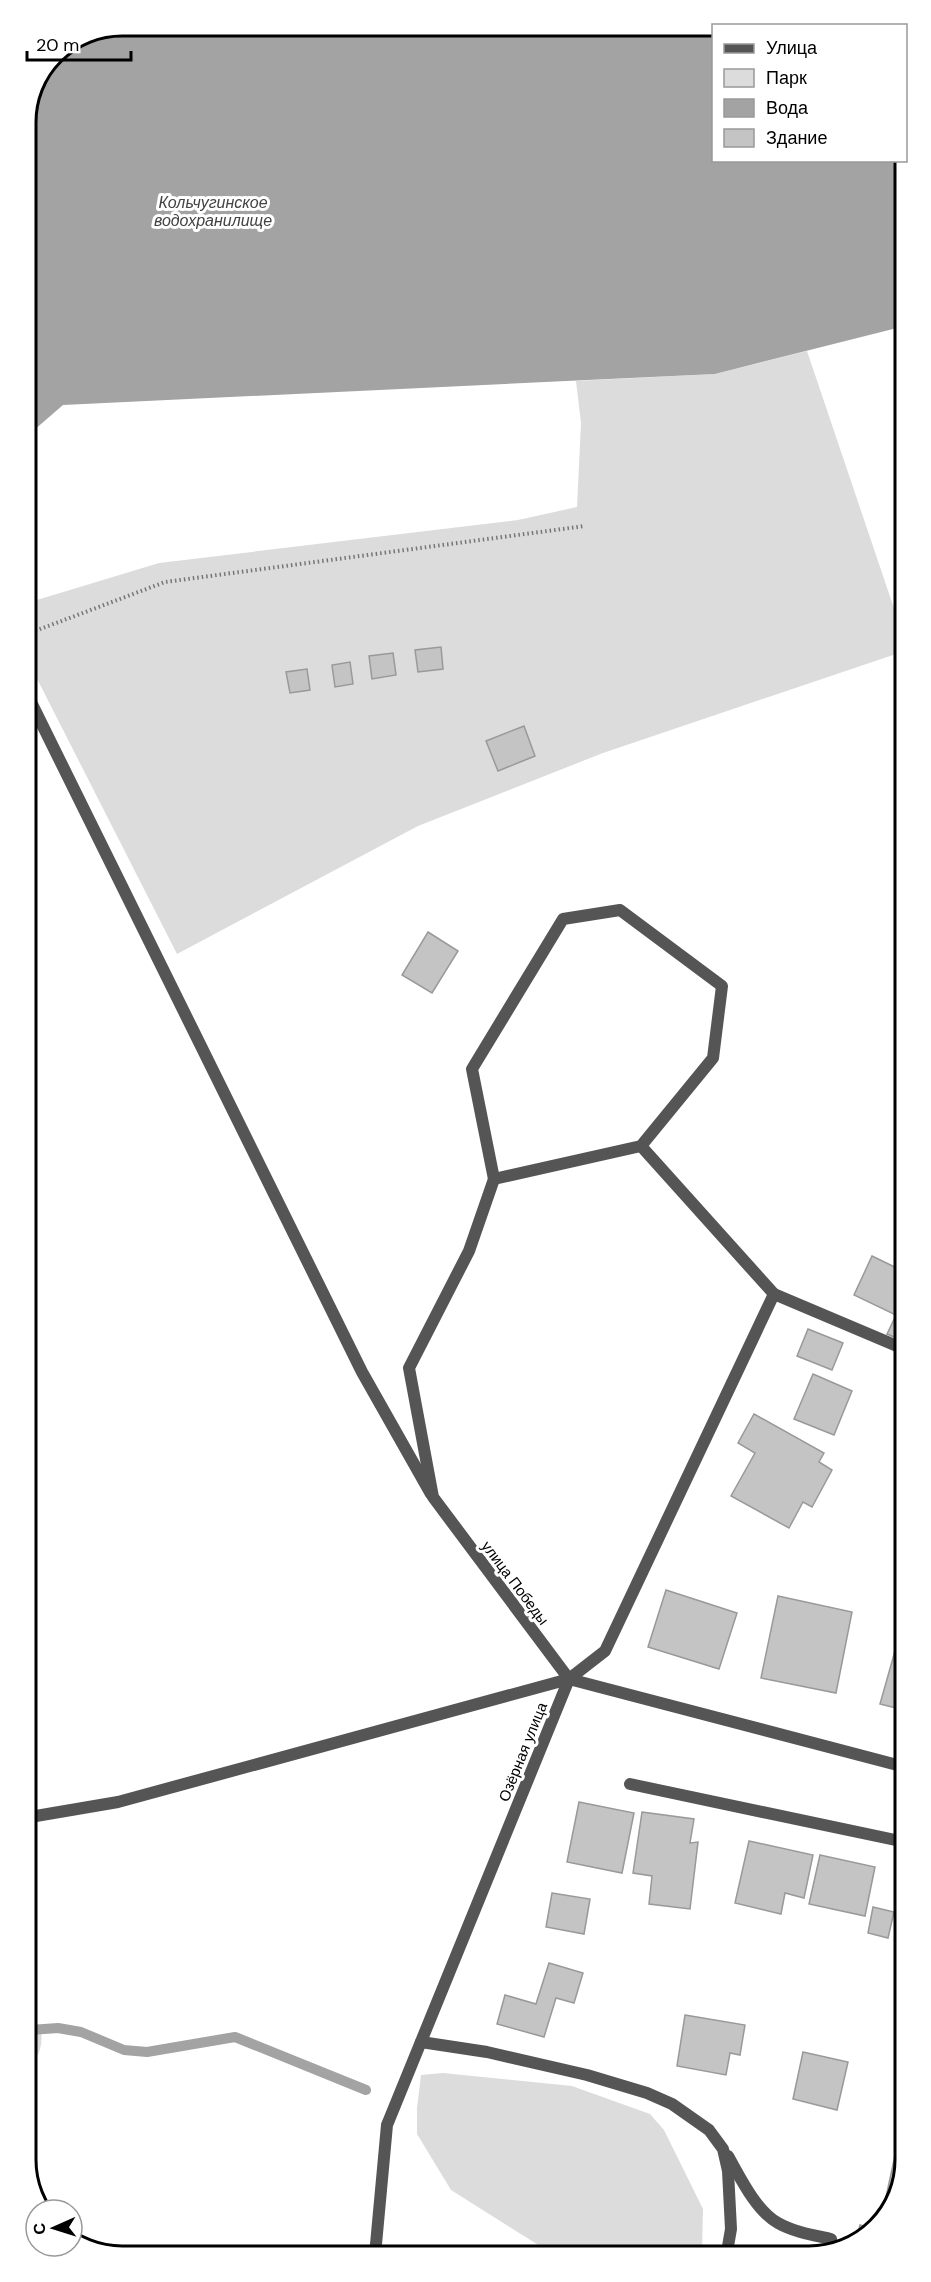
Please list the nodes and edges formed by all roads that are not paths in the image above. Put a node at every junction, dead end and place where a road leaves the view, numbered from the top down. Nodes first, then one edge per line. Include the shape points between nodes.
1 (36, 712) edge
2 (640, 1146) junction
3 (494, 1179) junction
4 (774, 1294) junction
5 (895, 1345) edge
6 (434, 1497) junction
7 (569, 1679) junction
8 (895, 1765) edge
9 (630, 1784) dead end
10 (36, 1816) edge
11 (895, 1840) edge
12 (421, 2042) junction
13 (723, 2149) junction
14 (831, 2239) dead end
15 (376, 2246) edge
16 (728, 2246) edge

1 - 6 street via 362,1372
2 - 3 street
2 - 3 street via 713,1058 722,986 620,910 563,919 472,1069
2 - 4 street
3 - 6 street, улица Победы via 469,1251 410,1368
4 - 5 street
4 - 7 street, Озёрная улица via 605,1651
6 - 7 street, улица Победы
7 - 8 street
7 - 10 street via 118,1802
7 - 12 street, Озёрная улица
9 - 11 street
12 - 13 street via 487,2052 646,2093 672,2104 709,2130
12 - 15 street, Озёрная улица via 387,2125
13 - 14 street via 751,2195 776,2222
13 - 16 street via 728,2171

